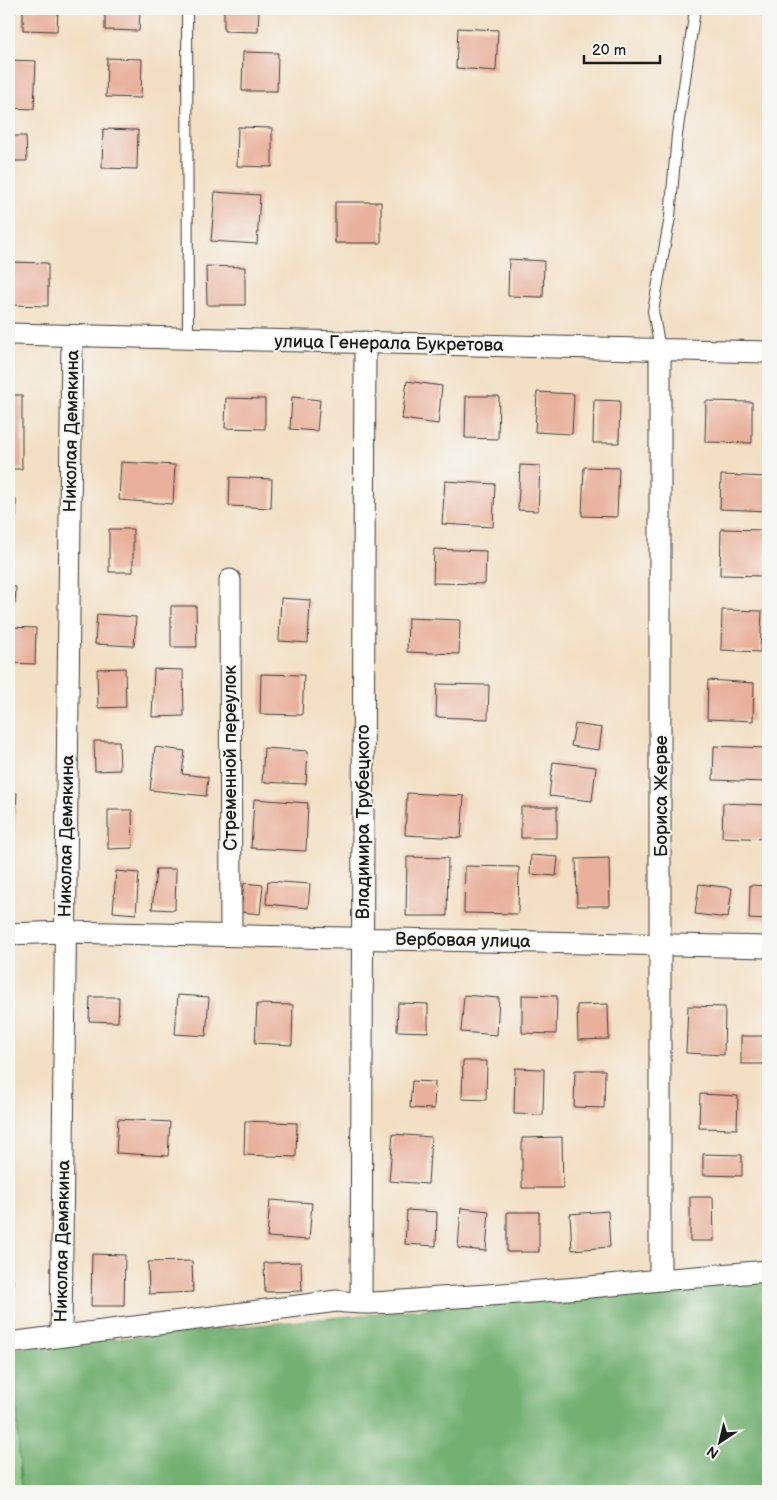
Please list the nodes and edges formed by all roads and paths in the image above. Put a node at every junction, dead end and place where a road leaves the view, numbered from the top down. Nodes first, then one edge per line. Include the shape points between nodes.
1 (187, 9) edge
2 (694, 9) edge
3 (9, 334) edge
4 (72, 336) junction
5 (188, 339) junction
6 (365, 342) junction
7 (660, 349) junction
8 (768, 352) edge
9 (230, 580) dead end
10 (65, 932) junction
11 (9, 934) edge
12 (231, 935) junction
13 (362, 938) junction
14 (661, 945) junction
15 (768, 947) edge
16 (768, 1271) edge
17 (660, 1280) junction
18 (361, 1302) junction
19 (61, 1336) junction
20 (9, 1343) edge

1 - 5 lane
2 - 7 lane via 670,217 653,311
3 - 4 street, улица Генерала Букретова
4 - 5 street, улица Генерала Букретова
4 - 10 street, Николая Демякина
5 - 6 street, улица Генерала Букретова
6 - 7 street, улица Генерала Букретова
6 - 13 street, Владимира Трубецкого
7 - 8 street, улица Генерала Букретова
7 - 14 street, Бориса Жерве
9 - 12 street, Стременной переулок
10 - 11 street, Вербовая улица
10 - 12 street, Вербовая улица
10 - 19 street, Николая Демякина
12 - 13 street, Вербовая улица
13 - 14 street, Вербовая улица
13 - 18 street, Владимира Трубецкого
14 - 15 street, Вербовая улица
14 - 17 street, Бориса Жерве
16 - 17 street
17 - 18 street via 552,1291
18 - 19 street via 337,1301
19 - 20 street

